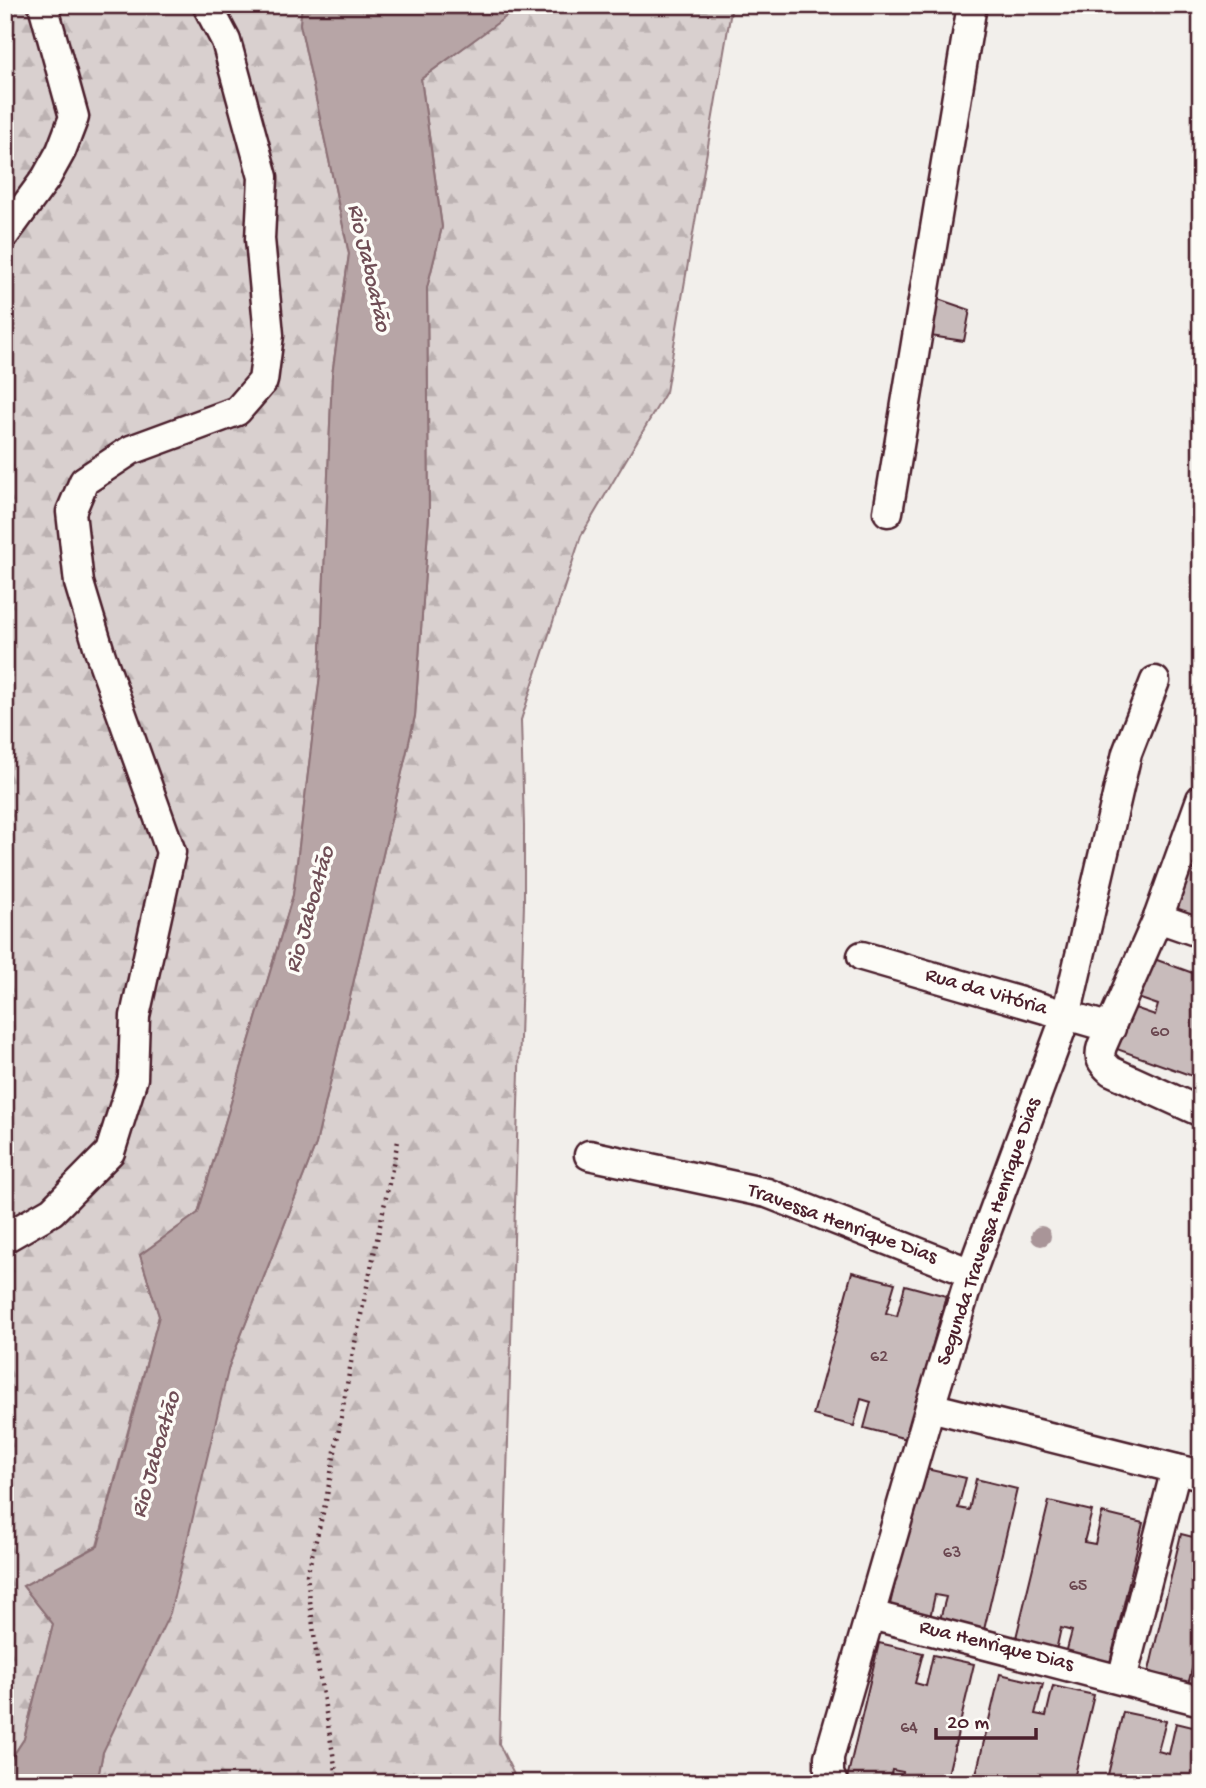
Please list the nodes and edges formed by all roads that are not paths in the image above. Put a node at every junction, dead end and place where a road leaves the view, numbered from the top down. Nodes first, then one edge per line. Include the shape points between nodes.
1 (43, 5) edge
2 (207, 5) edge
3 (972, 5) edge
4 (5, 234) edge
5 (888, 512) dead end
6 (1155, 681) dead end
7 (1201, 799) edge
8 (1158, 918) junction
9 (1201, 933) edge
10 (862, 956) dead end
11 (1066, 1016) junction
12 (1111, 1028) junction
13 (1201, 1112) edge
14 (589, 1155) dead end
15 (5, 1238) edge
16 (971, 1273) junction
17 (930, 1406) junction
18 (1188, 1472) edge
19 (871, 1615) junction
20 (1122, 1679) junction
21 (1201, 1701) edge
22 (833, 1783) edge

1 - 4 street via 74,117 46,178
2 - 15 street via 226,41 262,177 261,239 269,335 263,381 237,411 131,450 85,481 71,512 79,583 171,852 135,1016 133,1078 110,1152 52,1211
3 - 5 street
6 - 11 street, Segunda Travessa Henrique Dias via 1127,753
7 - 8 street
8 - 9 street
8 - 12 street
10 - 11 street, Rua da Vitória
11 - 12 street, Rua da Vitória
11 - 16 street, Segunda Travessa Henrique Dias
12 - 13 street via 1100,1052 1111,1071
14 - 16 street, Travessa Henrique Dias via 767,1193
16 - 17 street, Segunda Travessa Henrique Dias
17 - 18 street
17 - 19 street, Segunda Travessa Henrique Dias
18 - 20 street
19 - 20 street, Rua Henrique Dias
19 - 22 street, Segunda Travessa Henrique Dias via 829,1757
20 - 21 street, Rua Henrique Dias

